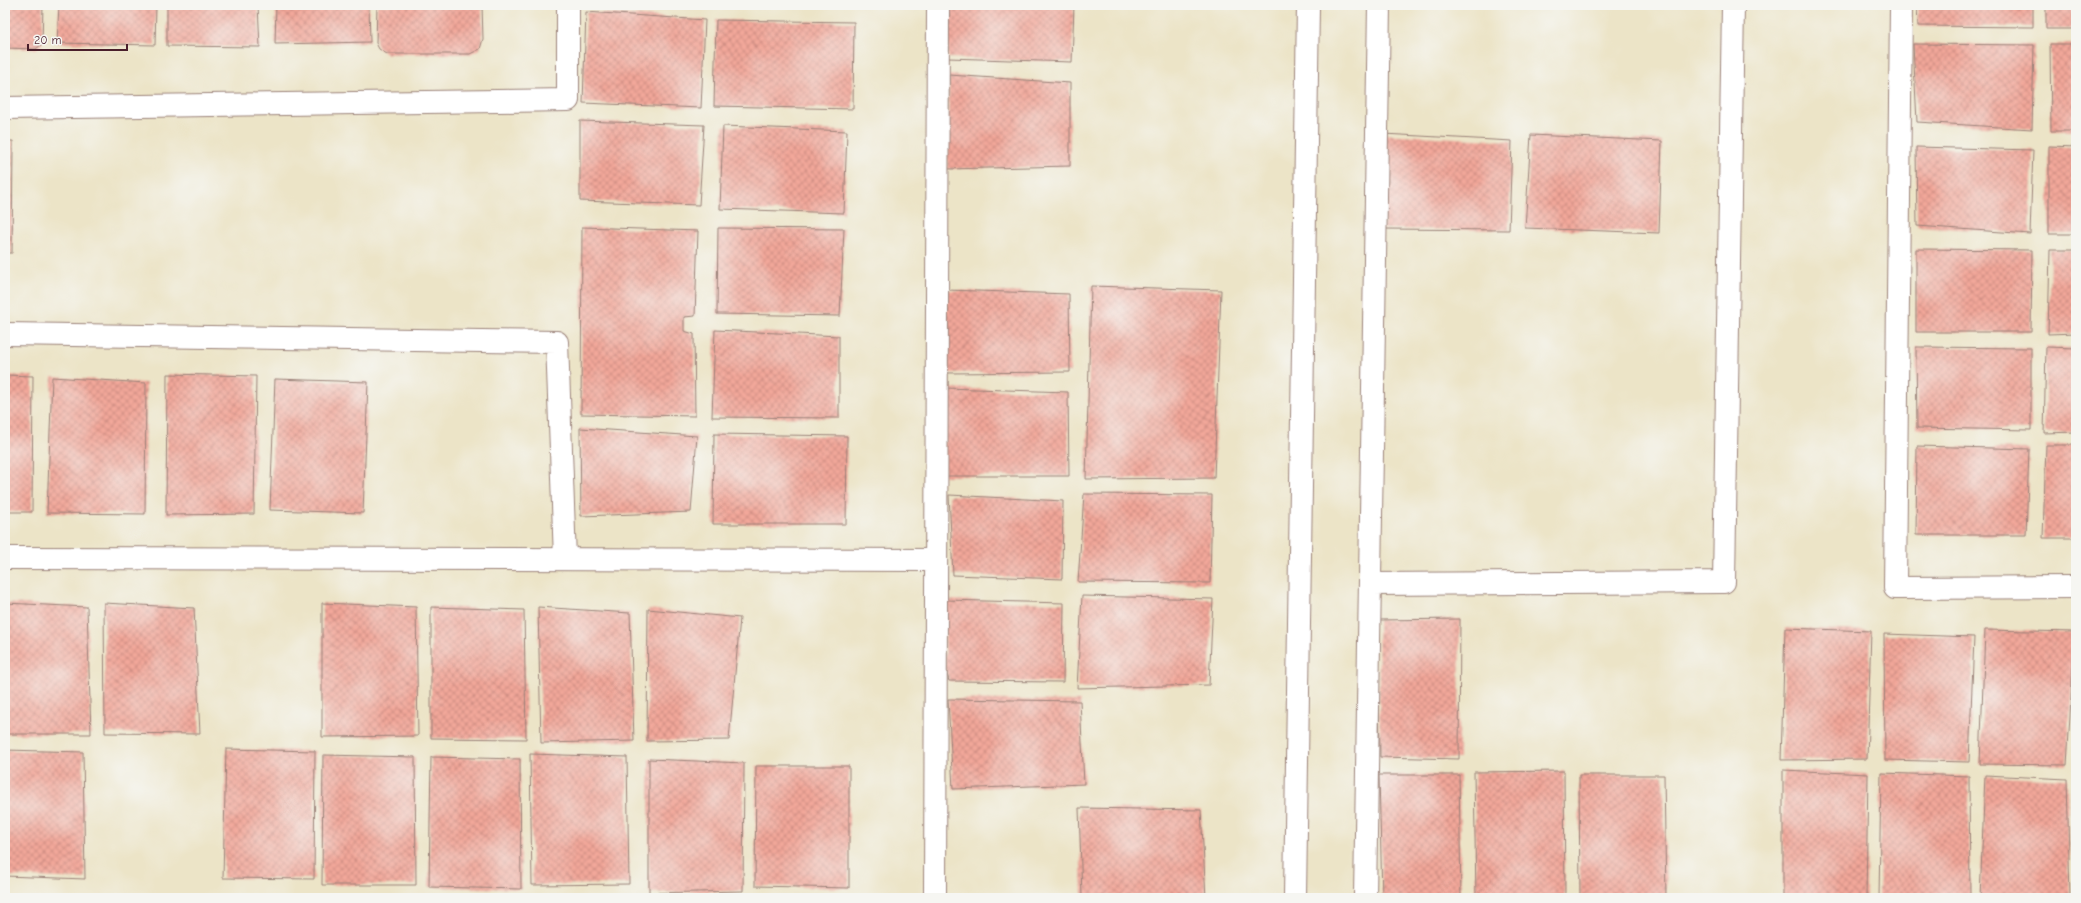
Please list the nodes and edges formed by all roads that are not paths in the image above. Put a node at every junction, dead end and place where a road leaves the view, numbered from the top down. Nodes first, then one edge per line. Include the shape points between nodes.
1 (568, 5) edge
2 (938, 5) edge
3 (1308, 5) edge
4 (1379, 5) edge
5 (1733, 5) edge
6 (1901, 5) edge
7 (5, 108) edge
8 (5, 334) edge
9 (5, 558) edge
10 (565, 559) junction
11 (936, 560) junction
12 (1370, 584) junction
13 (2076, 587) edge
14 (935, 898) edge
15 (1295, 898) edge
16 (1365, 898) edge

1 - 7 street via 568,100
2 - 11 street
3 - 15 street
4 - 12 street
5 - 12 street via 1724,582
6 - 13 street via 1895,588
8 - 10 street via 557,342
9 - 10 street
10 - 11 street
11 - 14 street
12 - 16 street

